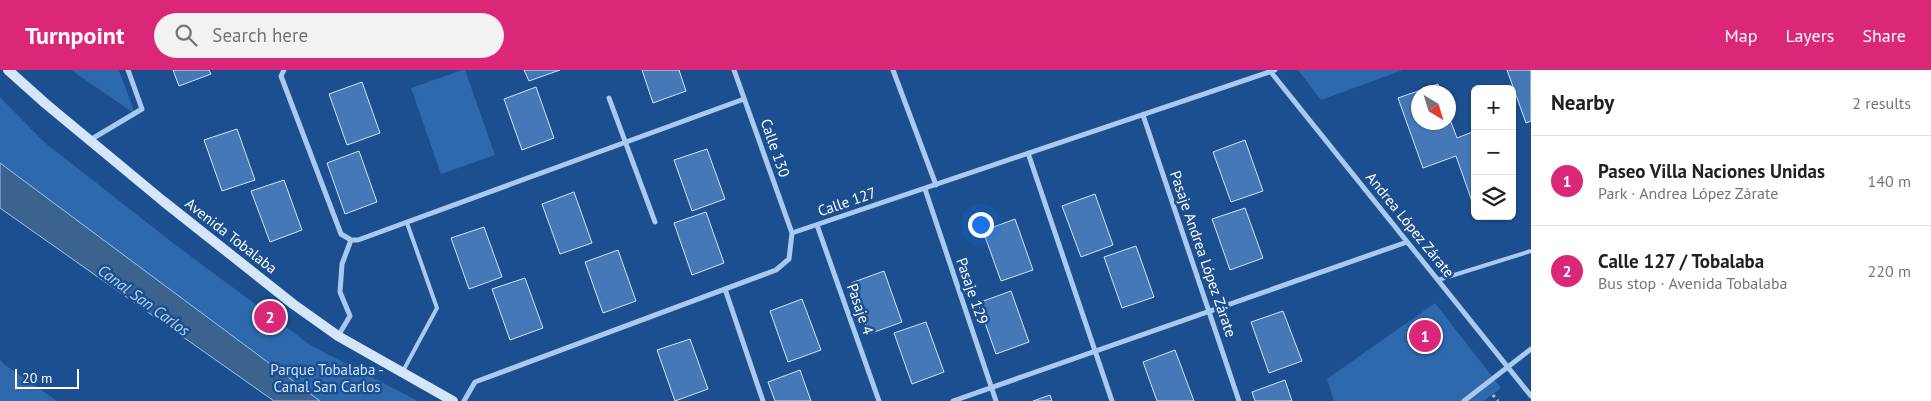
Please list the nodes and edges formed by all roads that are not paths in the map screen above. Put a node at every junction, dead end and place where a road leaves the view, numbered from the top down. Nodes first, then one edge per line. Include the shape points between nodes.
1 (8, 70) edge
2 (128, 70) edge
3 (284, 70) edge
4 (734, 70) edge
5 (893, 70) edge
6 (1272, 70) edge
7 (609, 98) dead end
8 (744, 99) junction
9 (1143, 115) junction
10 (90, 140) junction
11 (625, 141) junction
12 (1028, 154) junction
13 (936, 185) junction
14 (924, 189) junction
15 (654, 222) dead end
16 (408, 223) junction
17 (817, 225) junction
18 (792, 234) junction
19 (351, 240) junction
20 (1407, 242) junction
21 (1531, 251) edge
22 (1438, 280) junction
23 (725, 289) junction
24 (1209, 311) junction
25 (338, 336) junction
26 (1531, 349) edge
27 (1095, 351) junction
28 (1508, 367) junction
29 (402, 372) junction
30 (991, 388) junction
31 (1531, 396) edge
32 (453, 401) edge
33 (464, 401) edge
34 (763, 401) edge
35 (879, 401) edge
36 (952, 401) edge
37 (996, 401) edge
38 (1112, 401) edge
39 (1239, 401) edge
40 (1464, 401) edge

1 - 10 main road, Avenida Tobalaba
2 - 10 street via 142,109
3 - 19 street via 281,76 341,234
4 - 8 street, Calle 130
5 - 13 street
6 - 9 street, Calle 127
6 - 20 street, Andrea López Zárate
7 - 11 street
8 - 11 street
8 - 18 street, Calle 130
9 - 12 street, Calle 127
9 - 24 street, Pasaje Andrea López Zárate
10 - 25 main road, Avenida Tobalaba via 163,201
11 - 15 street
11 - 16 street
12 - 13 street, Calle 127
12 - 27 street
13 - 14 street, Calle 127
14 - 17 street, Calle 127
14 - 30 street, Pasaje 129
16 - 19 street
16 - 29 lane via 437,308
17 - 18 street, Calle 127
17 - 35 street, Pasaje 4
18 - 23 street via 789,259 776,270
19 - 25 street via 342,264 340,292 350,316
20 - 22 street, Andrea López Zárate
20 - 24 street
21 - 22 lane
22 - 28 street, Andrea López Zárate
23 - 33 street via 475,382
23 - 34 street
24 - 27 street
24 - 39 street, Pasaje Andrea López Zárate
25 - 29 main road, Avenida Tobalaba
26 - 28 street
27 - 30 street
27 - 38 street
28 - 31 street, Andrea López Zárate
28 - 40 street
29 - 32 main road, Avenida Tobalaba
30 - 36 street
30 - 37 street, Pasaje 129

